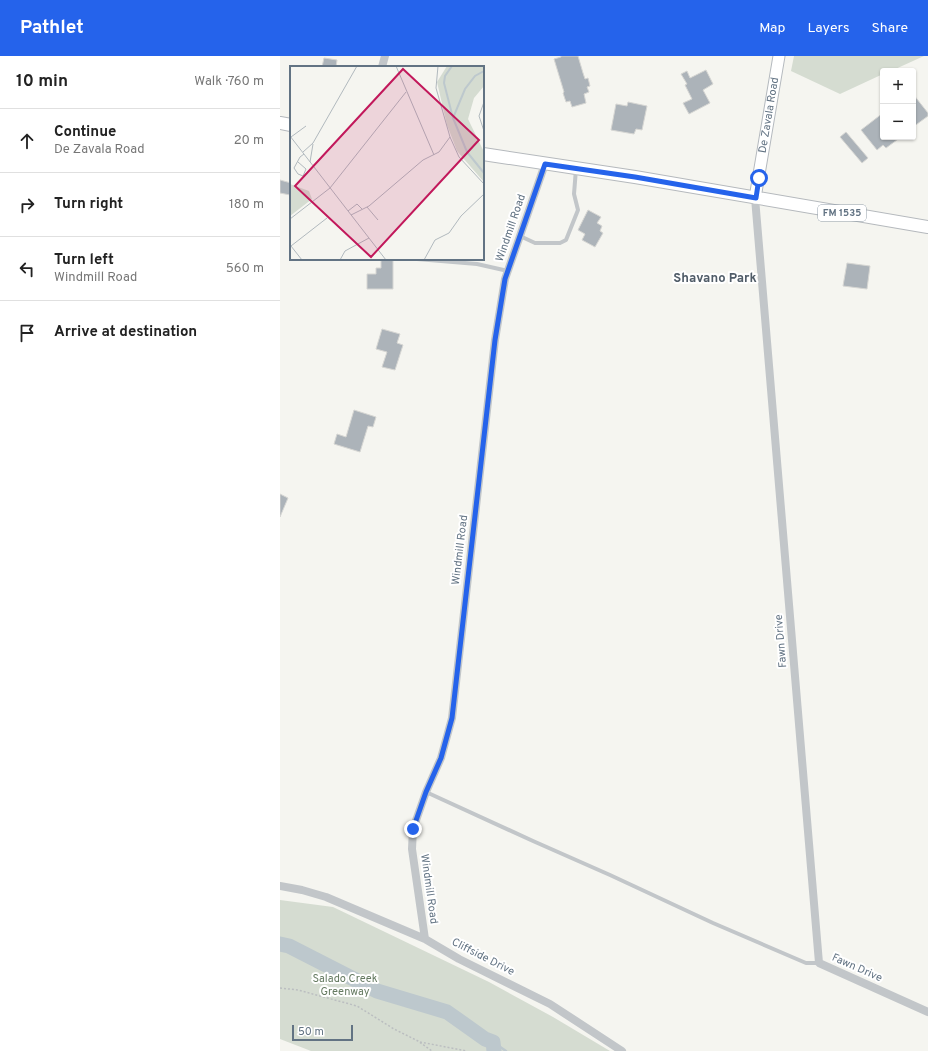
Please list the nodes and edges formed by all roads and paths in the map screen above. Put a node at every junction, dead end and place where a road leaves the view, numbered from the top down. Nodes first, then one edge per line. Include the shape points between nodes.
1 (385, 56) edge
2 (779, 56) edge
3 (382, 66) edge
4 (280, 123) edge
5 (290, 125) edge
6 (484, 154) edge
7 (545, 164) junction
8 (576, 168) junction
9 (756, 198) junction
10 (928, 227) edge
11 (520, 236) junction
12 (429, 260) edge
13 (508, 271) junction
14 (426, 792) junction
15 (280, 886) edge
16 (425, 939) junction
17 (819, 963) junction
18 (280, 988) edge
19 (928, 1012) edge
20 (418, 1041) junction
21 (432, 1051) edge
22 (467, 1051) edge
23 (622, 1051) edge

1 - 3 street
2 - 9 main road, De Zavala Road
4 - 5 main road
6 - 7 main road, FM 1535
7 - 8 main road, FM 1535
7 - 11 street, Windmill Road
8 - 9 main road, FM 1535
8 - 11 lane via 574,194 578,210 566,240 560,243 535,243
9 - 10 main road, FM 1535
9 - 17 street, Fawn Drive
11 - 13 street, Windmill Road
12 - 13 lane via 477,264
13 - 14 street, Windmill Road via 495,340 452,718 441,758
14 - 16 street, Windmill Road via 413,829 412,849
14 - 17 lane via 713,923 806,963
15 - 16 street, Cliffside Drive via 326,897
16 - 23 street, Cliffside Drive via 459,959 550,1004
17 - 19 street, Fawn Drive
18 - 20 path via 298,990 358,1006
20 - 21 path
20 - 22 path

